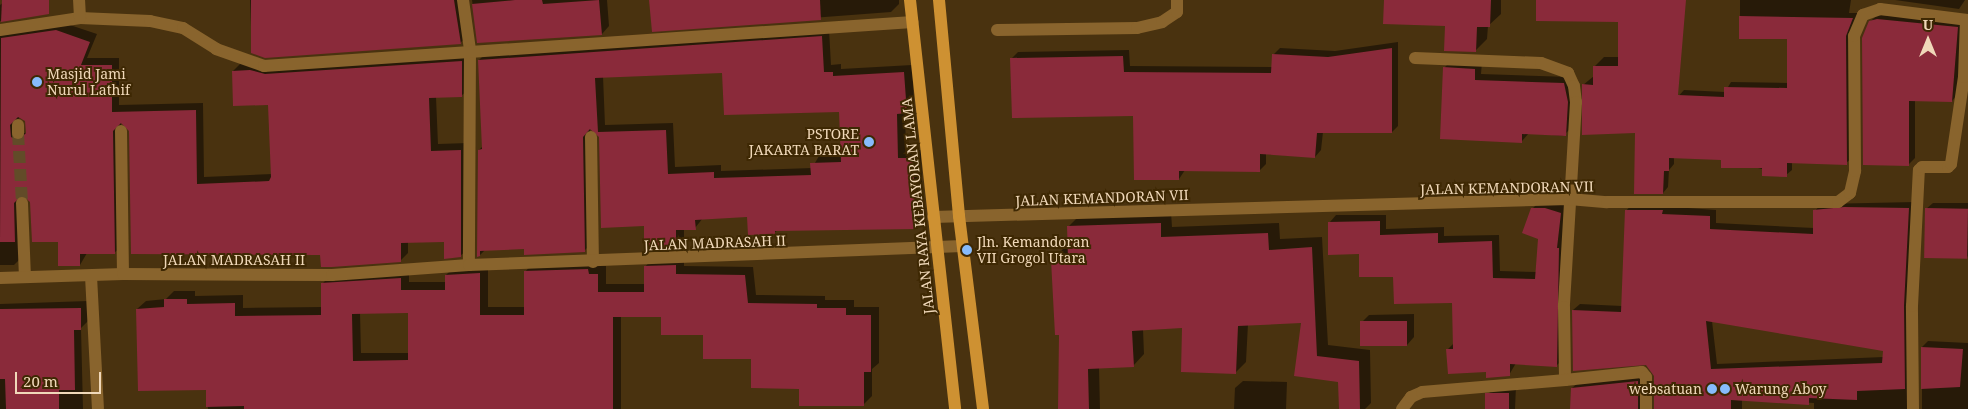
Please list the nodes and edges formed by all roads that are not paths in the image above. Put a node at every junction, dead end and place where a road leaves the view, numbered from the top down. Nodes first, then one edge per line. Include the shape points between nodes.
1 (79, 0) edge
2 (463, 0) edge
3 (910, 0) edge
4 (938, 0) edge
5 (1177, 0) edge
6 (80, 18) junction
7 (1967, 20) edge
8 (913, 22) junction
9 (0, 30) edge
10 (997, 30) dead end
11 (470, 50) junction
12 (1415, 58) dead end
13 (120, 132) dead end
14 (590, 137) dead end
15 (1570, 199) junction
16 (22, 203) tunnel mouth
17 (960, 216) junction
18 (933, 217) junction
19 (963, 246) junction
20 (937, 249) junction
21 (593, 262) junction
22 (468, 265) junction
23 (123, 274) junction
24 (91, 276) junction
25 (25, 277) junction
26 (0, 278) edge
27 (1565, 380) junction
28 (98, 408) edge
29 (955, 409) edge
30 (983, 409) edge
31 (1402, 409) edge
32 (1646, 409) edge
33 (1913, 409) edge

1 - 6 street
2 - 11 street
3 - 8 main road, JALAN RAYA KEBAYORAN LAMA
4 - 17 main road
5 - 10 street via 1177,12 1162,22 1137,28
6 - 9 street
6 - 11 street via 150,21 183,28 216,49 264,66
7 - 15 street, JALAN KEMANDORAN VII via 1880,9 1863,15 1854,36 1855,171 1850,193 1838,202
7 - 33 street via 1964,77 1951,166 1922,167 1919,170 1912,306
8 - 11 street
8 - 18 main road, JALAN RAYA KEBAYORAN LAMA
11 - 22 street
12 - 15 street via 1542,63 1568,73 1576,102
13 - 23 street
14 - 21 street
15 - 17 street, JALAN KEMANDORAN VII
15 - 27 street
16 - 25 street
17 - 18 street, JALAN KEMANDORAN VII
17 - 19 main road
18 - 20 main road, JALAN RAYA KEBAYORAN LAMA
19 - 20 street, JALAN MADRASAH II
19 - 30 main road
20 - 21 street, JALAN MADRASAH II
20 - 29 main road, JALAN RAYA KEBAYORAN LAMA
21 - 22 street, JALAN MADRASAH II
22 - 23 street, JALAN MADRASAH II via 332,275
23 - 24 street, JALAN MADRASAH II
24 - 25 street, JALAN MADRASAH II
24 - 28 street
25 - 26 street, JALAN MADRASAH II
27 - 31 street via 1422,392 1411,397
27 - 32 street via 1642,372 1646,377

